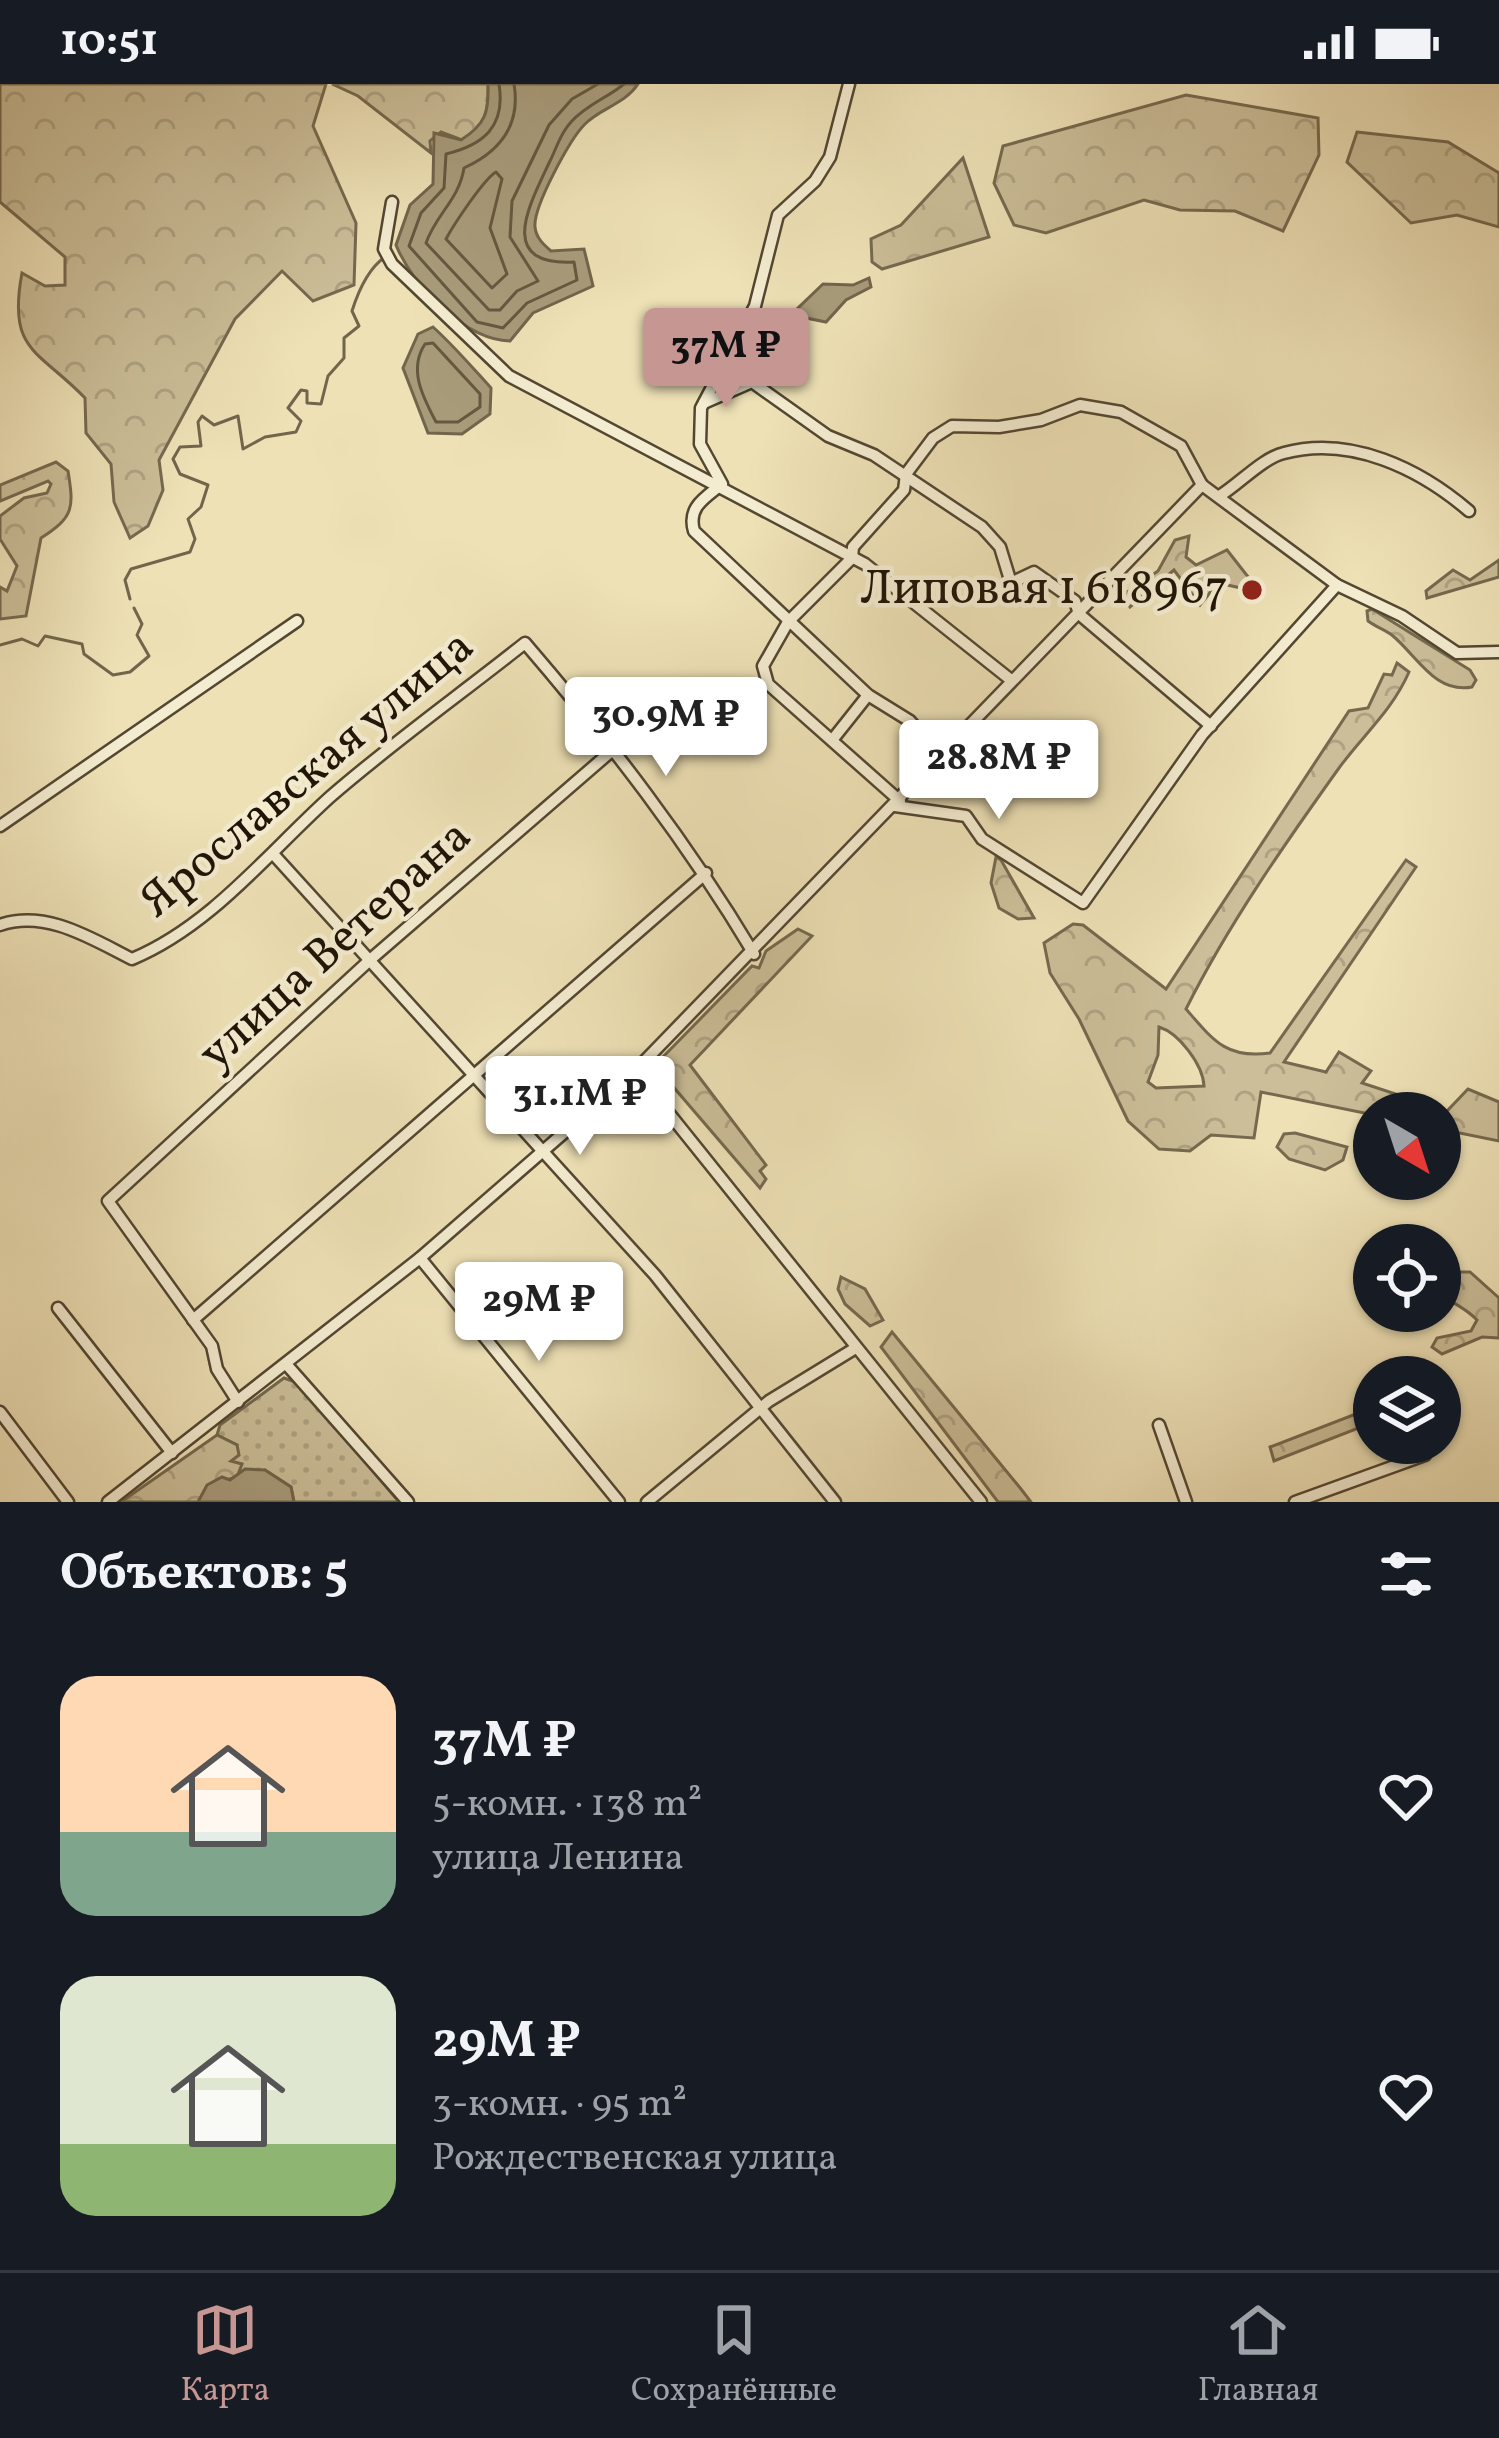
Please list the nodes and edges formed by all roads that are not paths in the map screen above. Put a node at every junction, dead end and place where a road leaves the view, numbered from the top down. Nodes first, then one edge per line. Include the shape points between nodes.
1 (849, 84) edge
2 (392, 202) dead end
3 (704, 404) junction
4 (905, 480) junction
5 (722, 484) junction
6 (1202, 485) junction
7 (1221, 495) junction
8 (1469, 511) dead end
9 (852, 558) junction
10 (1336, 585) junction
11 (1079, 614) junction
12 (297, 621) dead end
13 (788, 622) junction
14 (1499, 652) edge
15 (1011, 680) junction
16 (868, 695) junction
17 (1211, 725) junction
18 (832, 739) junction
19 (615, 748) junction
20 (941, 755) junction
21 (897, 804) junction
22 (0, 826) edge
23 (275, 856) junction
24 (706, 873) junction
25 (0, 926) edge
26 (754, 954) junction
27 (371, 959) junction
28 (635, 1071) junction
29 (474, 1074) junction
30 (542, 1152) junction
31 (419, 1258) junction
32 (58, 1308) dead end
33 (193, 1320) junction
34 (854, 1349) junction
35 (287, 1365) junction
36 (238, 1402) junction
37 (761, 1408) junction
38 (0, 1412) edge
39 (1159, 1425) dead end
40 (172, 1453) junction
41 (1401, 1464) edge
42 (68, 1502) edge
43 (108, 1502) edge
44 (408, 1502) edge
45 (620, 1502) edge
46 (647, 1502) edge
47 (835, 1502) edge
48 (981, 1502) edge
49 (1186, 1502) edge
50 (1295, 1502) edge

1 - 3 street via 830,157 778,215 755,306
2 - 5 street via 384,249 392,264 508,376
3 - 4 street via 752,382
3 - 5 street via 700,444
4 - 6 street via 933,438 952,426 999,428 1080,405 1121,412 1181,446
4 - 9 street
4 - 11 street via 982,527 1000,547 1011,583 1034,572 1075,601
5 - 9 street
5 - 13 street via 696,505 694,532
6 - 7 street
6 - 11 street
7 - 8 street via 1279,454 1336,449 1389,459
7 - 10 street
9 - 13 street
9 - 15 street
10 - 14 street via 1457,653
10 - 17 street
11 - 15 street
11 - 17 street
12 - 22 street
13 - 16 street
13 - 18 street via 767,653 768,684
15 - 20 street
16 - 18 street
16 - 20 street via 910,721
17 - 21 street via 1083,903 982,839 966,816
18 - 21 street
19 - 23 street, Ярославская улица via 525,643 329,799
19 - 24 street
19 - 27 street, улица Ветерана
20 - 21 street
21 - 26 street
23 - 25 street, Ярославская улица via 159,948 132,959 59,925 18,919
23 - 27 street
24 - 26 street
24 - 29 street
26 - 28 street
27 - 29 street
27 - 33 street, улица Ветерана via 108,1201
28 - 30 street
28 - 34 street
29 - 30 street
29 - 33 street
30 - 31 street
30 - 37 street
31 - 35 street
31 - 45 street
32 - 40 street
33 - 36 street
34 - 37 street
34 - 48 street
35 - 36 street
35 - 44 street
36 - 40 street
37 - 46 street
37 - 47 street
38 - 42 street
39 - 49 street
40 - 43 street
41 - 50 street

